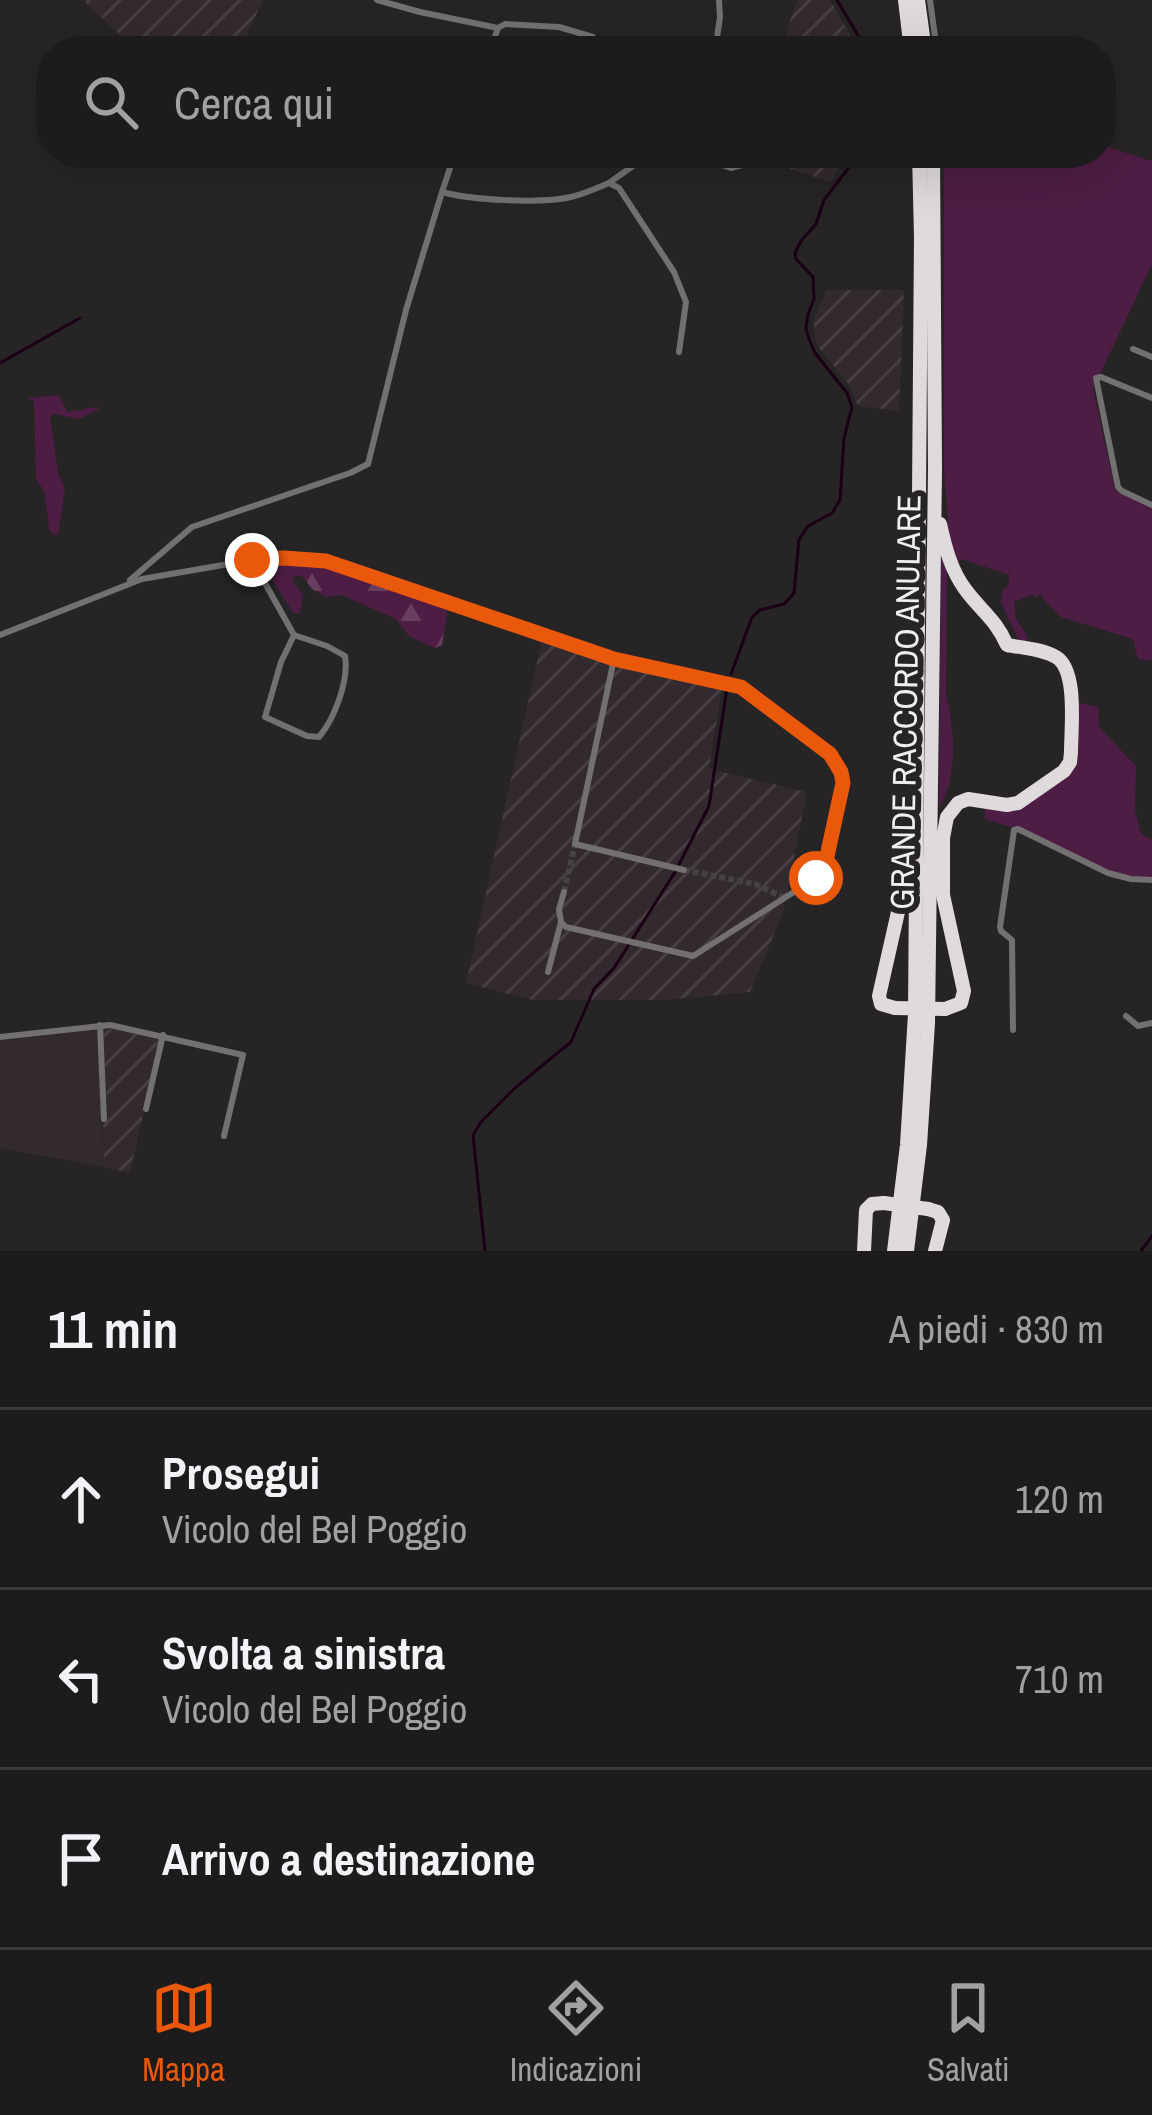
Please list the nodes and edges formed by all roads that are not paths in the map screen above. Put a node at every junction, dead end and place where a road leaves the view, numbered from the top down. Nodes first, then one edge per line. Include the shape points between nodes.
1 (377, 0) edge
2 (719, 0) edge
3 (905, 0) edge
4 (918, 0) edge
5 (930, 0) edge
6 (498, 28) junction
7 (495, 36) edge
8 (589, 36) edge
9 (717, 36) edge
10 (909, 36) edge
11 (923, 36) edge
12 (935, 36) edge
13 (450, 168) edge
14 (630, 168) edge
15 (919, 168) edge
16 (933, 168) edge
17 (609, 183) junction
18 (442, 192) junction
19 (1133, 349) dead end
20 (679, 352) dead end
21 (1152, 357) edge
22 (1152, 398) edge
23 (935, 470) junction
24 (1152, 505) edge
25 (252, 560) junction
26 (127, 583) junction
27 (0, 635) edge
28 (293, 635) junction
29 (614, 659) junction
30 (917, 774) junction
31 (684, 870) tunnel mouth
32 (1152, 880) edge
33 (564, 892) tunnel mouth
34 (561, 922) junction
35 (548, 972) dead end
36 (1126, 1016) dead end
37 (1152, 1023) edge
38 (100, 1025) junction
39 (1013, 1030) dead end
40 (164, 1036) junction
41 (0, 1037) edge
42 (146, 1109) dead end
43 (104, 1119) dead end
44 (224, 1136) dead end
45 (864, 1251) edge
46 (894, 1251) edge
47 (907, 1251) edge
48 (935, 1251) edge

1 - 6 street
2 - 9 street
3 - 10 highway
4 - 11 highway
5 - 12 street
6 - 7 street
6 - 8 street via 545,25
13 - 18 street
14 - 17 street
15 - 30 highway, GRANDE RACCORDO ANULARE
16 - 23 highway, GRANDE RACCORDO ANULARE
17 - 18 street via 551,200
17 - 20 street via 674,272 686,302
18 - 26 street via 368,464 192,527
19 - 21 street
22 - 24 street via 1096,378 1118,487
23 - 30 highway, bridge via 943,539 966,590 1007,645 1062,661 1070,686 1064,771 1018,803 968,799 947,817 944,895 964,993 945,1009 895,1008 878,996 905,881
23 - 47 highway, GRANDE RACCORDO ANULARE via 928,1023
25 - 26 street
25 - 28 street
25 - 29 street via 326,561
26 - 27 street
28 - 28 street via 346,660 319,737 265,717
29 - 31 street via 575,844
29 - 34 street via 741,687 830,754 843,783 824,870 693,956
30 - 46 highway, GRANDE RACCORDO ANULARE via 914,1047
32 - 39 street via 1115,875 1014,830 1000,927 1012,942
33 - 34 street
34 - 35 street
36 - 37 street via 1137,1026
38 - 40 street
38 - 41 street
38 - 43 street
40 - 42 street
40 - 44 street via 243,1055
45 - 48 highway, bridge via 866,1210 884,1203 938,1212

